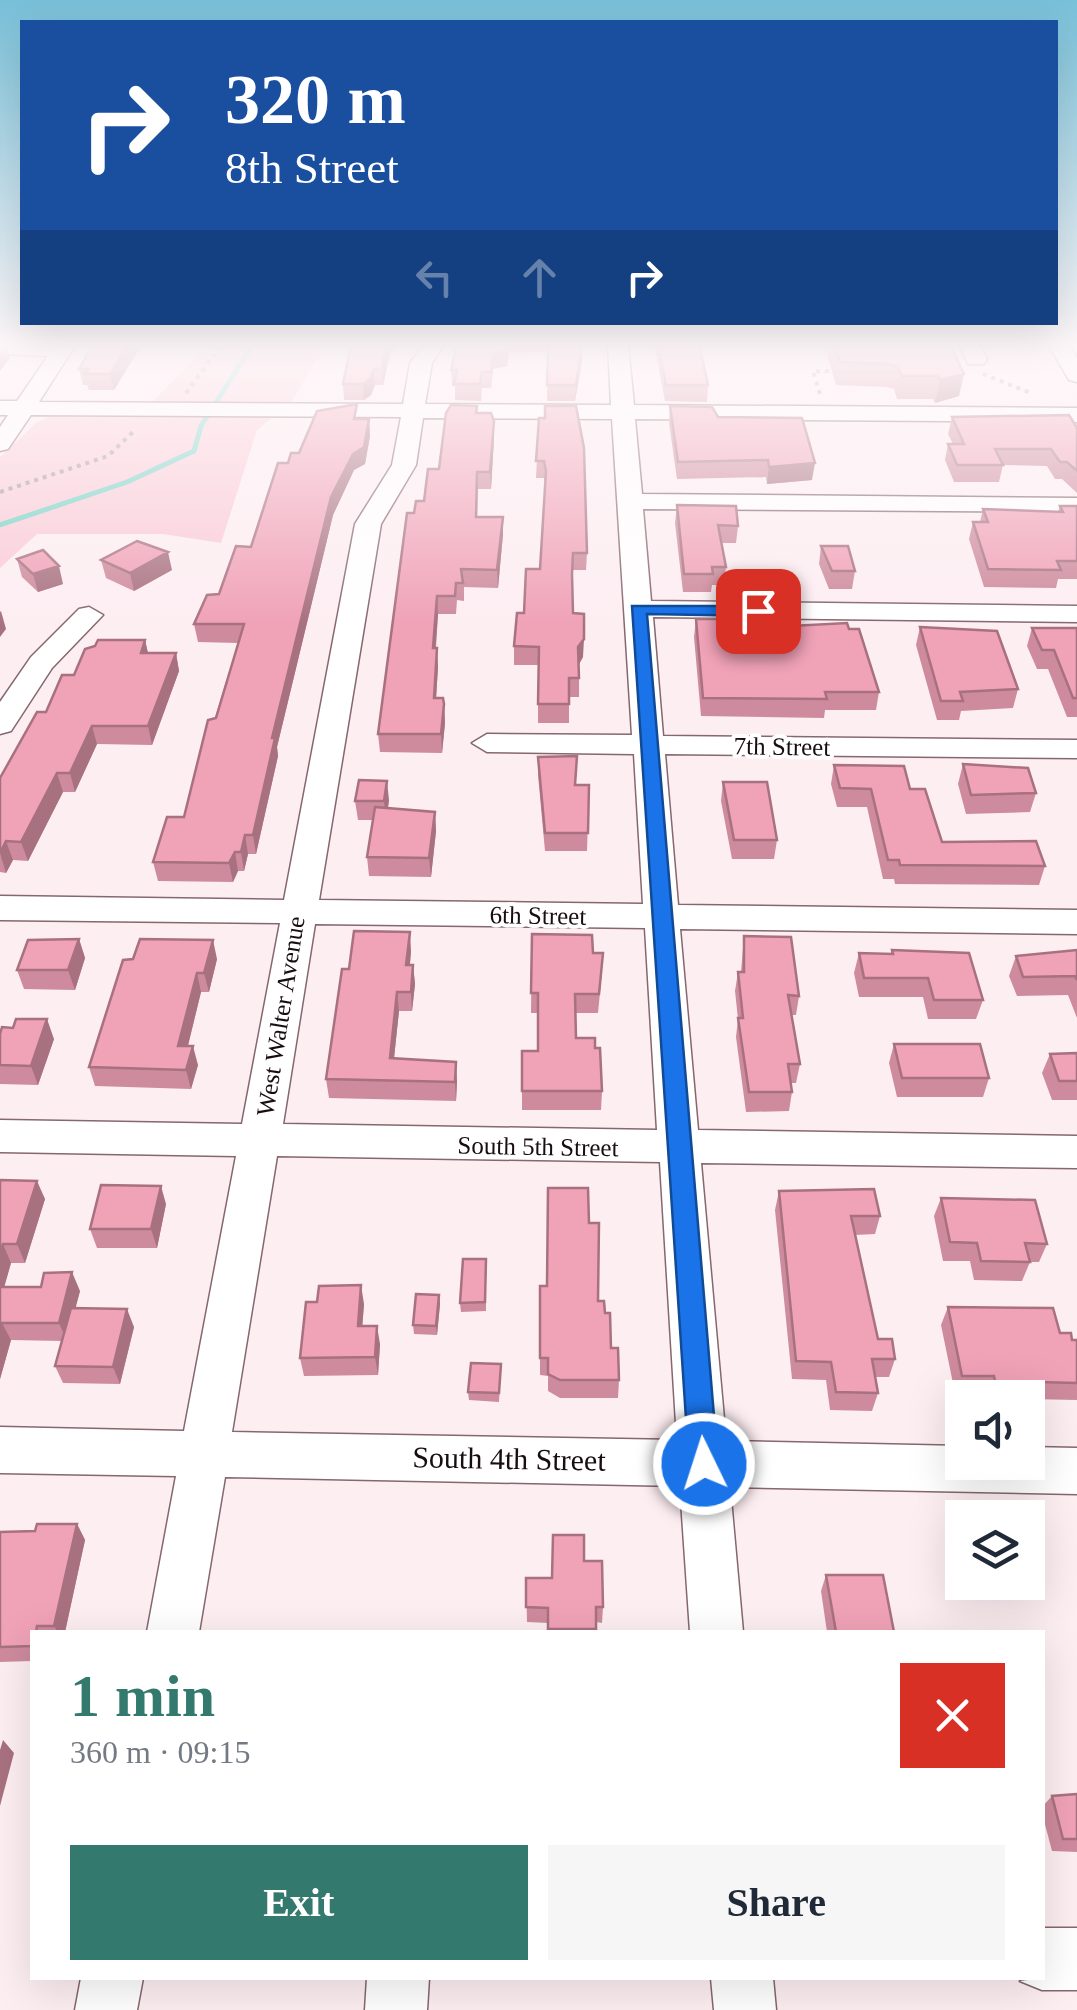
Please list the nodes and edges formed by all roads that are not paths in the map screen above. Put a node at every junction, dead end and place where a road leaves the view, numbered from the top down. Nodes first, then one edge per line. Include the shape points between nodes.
1 (408, 438) edge
2 (625, 438) edge
3 (630, 501) junction
4 (1077, 505) edge
5 (638, 609) junction
6 (1077, 614) edge
7 (89, 616) dead end
8 (0, 725) edge
9 (487, 744) dead end
10 (648, 745) junction
11 (1077, 749) edge
12 (0, 908) edge
13 (297, 911) junction
14 (662, 917) junction
15 (1077, 922) edge
16 (0, 1136) edge
17 (260, 1142) junction
18 (679, 1148) junction
19 (1077, 1152) edge
20 (0, 1450) edge
21 (205, 1452) junction
22 (704, 1464) junction
23 (1077, 1471) edge
24 (173, 1630) edge
25 (716, 1630) edge
26 (1045, 1959) edge
27 (1077, 1960) edge
28 (112, 1980) edge
29 (398, 1980) edge
30 (742, 1980) edge
31 (106, 2010) edge
32 (396, 2010) edge
33 (745, 2010) edge

1 - 13 street, West Walter Avenue via 404,465 368,524
2 - 3 street
3 - 4 street
3 - 5 street
5 - 6 street
5 - 10 street
7 - 8 street via 41,663
9 - 10 street, 7th Street
10 - 11 street, 7th Street
10 - 14 street
12 - 13 street, 6th Street
13 - 14 street, 6th Street
13 - 17 street, West Walter Avenue
14 - 15 street, 6th Street
14 - 18 street
16 - 17 street, South 5th Street
17 - 18 street, South 5th Street
17 - 21 street, West Walter Avenue
18 - 19 street, South 5th Street
18 - 22 street
20 - 21 street, South 4th Street
21 - 22 street, South 4th Street
21 - 24 street, West Walter Avenue
22 - 23 street, South 4th Street
22 - 25 street
26 - 27 street
28 - 31 street
29 - 32 street
30 - 33 street

